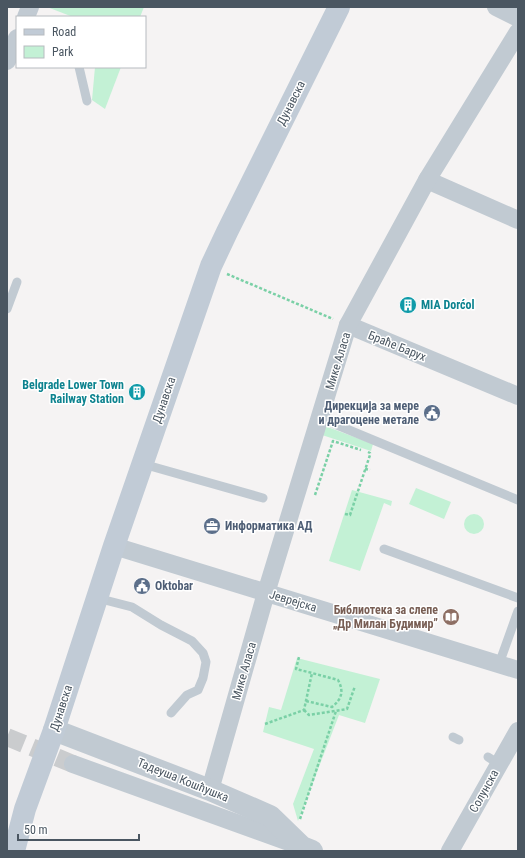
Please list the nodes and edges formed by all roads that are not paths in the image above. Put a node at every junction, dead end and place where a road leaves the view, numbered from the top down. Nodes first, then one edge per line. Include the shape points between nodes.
1 (339, 7) edge
2 (496, 7) edge
3 (518, 18) edge
4 (518, 32) edge
5 (79, 68) edge
6 (87, 102) dead end
7 (427, 180) junction
8 (518, 220) edge
9 (17, 282) dead end
10 (7, 309) edge
11 (348, 326) junction
12 (518, 396) edge
13 (320, 418) junction
14 (142, 464) junction
15 (263, 498) dead end
16 (518, 500) edge
17 (114, 546) junction
18 (384, 549) dead end
19 (266, 593) junction
20 (97, 598) junction
21 (518, 598) edge
22 (518, 611) edge
23 (499, 664) junction
24 (518, 670) edge
25 (171, 713) dead end
26 (54, 730) junction
27 (518, 731) edge
28 (73, 764) tunnel mouth
29 (210, 790) junction
30 (25, 809) junction
31 (7, 826) edge
32 (308, 850) edge
33 (14, 851) edge
34 (450, 851) edge

1 - 14 main road, Дунавска via 211,266
2 - 3 street
4 - 7 street, Мике Аласа
5 - 6 lane
7 - 8 street
7 - 11 street, Мике Аласа
9 - 10 lane
11 - 12 street, Браће Барух
11 - 13 street, Мике Аласа
13 - 16 lane
13 - 19 street, Мике Аласа
14 - 15 lane
14 - 17 main road, Дунавска
17 - 19 street, Јеврејска
17 - 20 main road, Дунавска
18 - 21 lane
19 - 23 street, Јеврејска
19 - 29 street, Мике Аласа
20 - 25 lane via 138,610 192,641 203,653 206,662 198,690 187,695
20 - 26 main road, Дунавска
22 - 23 lane
23 - 24 street, Јеврејска
26 - 29 street, Тадеуша Кошћушка
26 - 30 main road, Дунавска
27 - 34 street, Солунска via 494,761
28 - 32 street, Тадеуша Кошћушка
29 - 32 street, Тадеуша Кошћушка via 270,816
30 - 31 main road, Дунавска
30 - 33 main road, Дунавска

